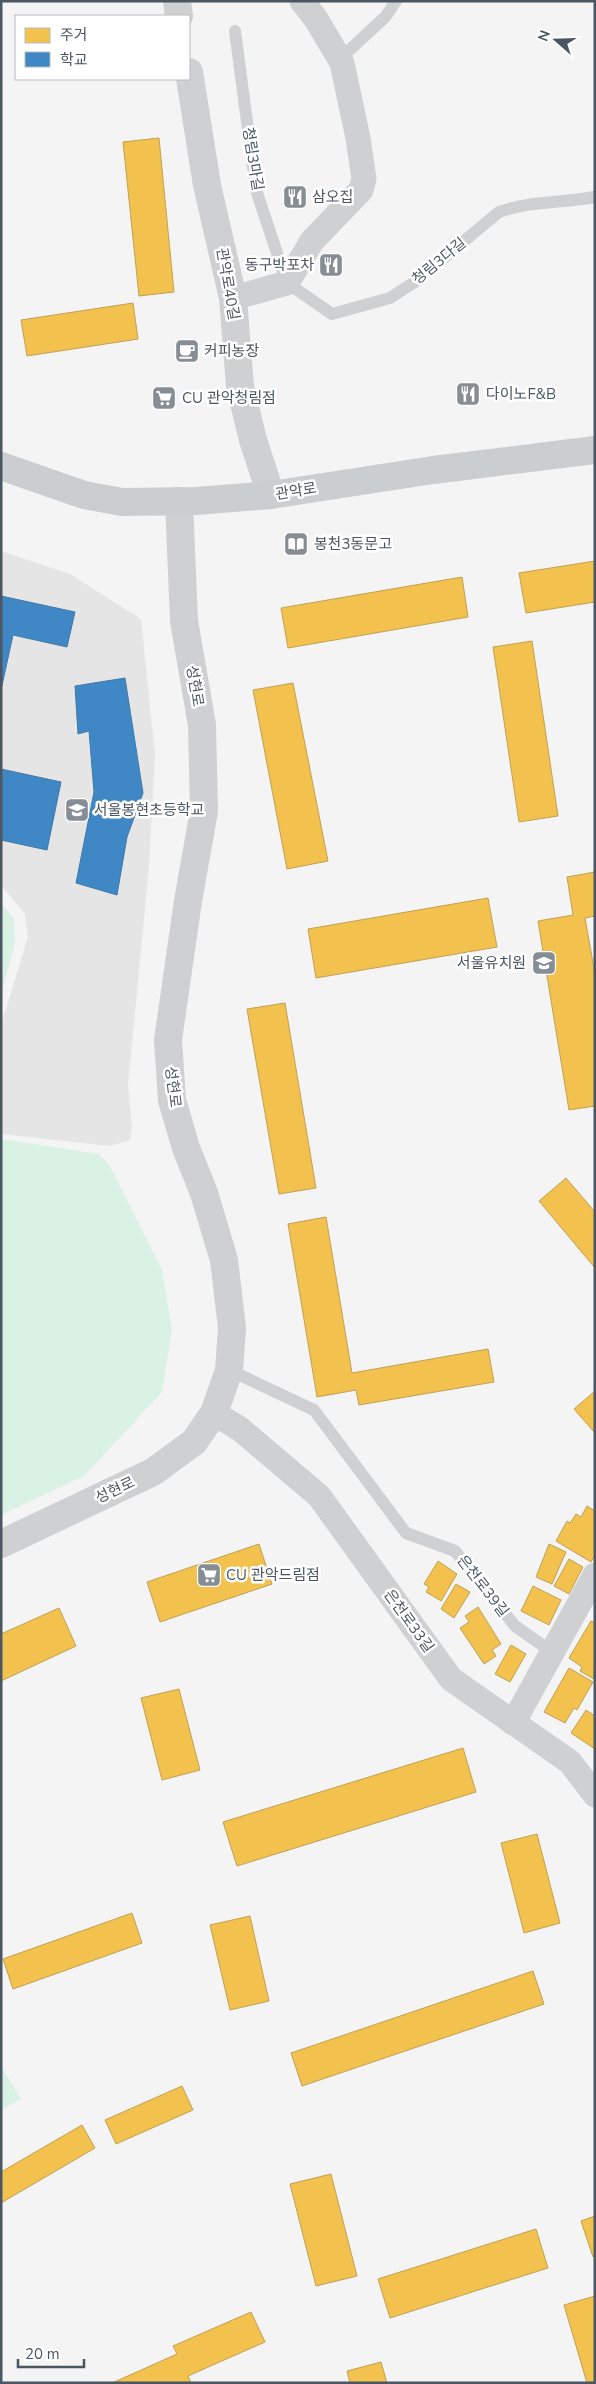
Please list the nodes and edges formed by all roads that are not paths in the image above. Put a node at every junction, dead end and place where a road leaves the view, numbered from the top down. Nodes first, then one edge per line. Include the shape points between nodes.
1 (177, 1) edge
2 (302, 1) edge
3 (396, 1) edge
4 (180, 15) edge
5 (235, 31) dead end
6 (340, 60) junction
7 (190, 78) edge
8 (595, 197) edge
9 (287, 283) junction
10 (233, 298) junction
11 (595, 450) edge
12 (1, 466) edge
13 (271, 495) junction
14 (180, 501) junction
15 (229, 1370) junction
16 (214, 1413) junction
17 (1, 1544) edge
18 (595, 1575) edge
19 (552, 1652) junction
20 (514, 1723) junction
21 (595, 1795) edge

1 - 4 street
2 - 6 street
3 - 6 lane via 386,16
5 - 9 lane, 청림3마길 via 256,190
6 - 9 street via 364,179 361,190 312,241
7 - 10 street, 관악로40길 via 207,185
8 - 9 lane, 청림3다길 via 568,203 513,207 499,212 416,281 390,298 332,314
9 - 10 street
10 - 13 street, 관악로40길 via 240,386
11 - 13 main road, 관악로
12 - 14 main road, 관악로 via 84,495 122,502
13 - 14 main road, 관악로
14 - 15 street, 성현로 via 184,621 202,725 204,811 168,1040 172,1100 224,1260 232,1328
15 - 16 street, 성현로
15 - 19 lane, 은천로39길 via 314,1410 406,1533 455,1551 515,1626
16 - 17 street, 성현로 via 194,1442 153,1472
16 - 20 street, 은천로33길 via 240,1429 319,1496 451,1680
18 - 19 street
19 - 20 street
20 - 21 street, 은천로33길 via 570,1762

